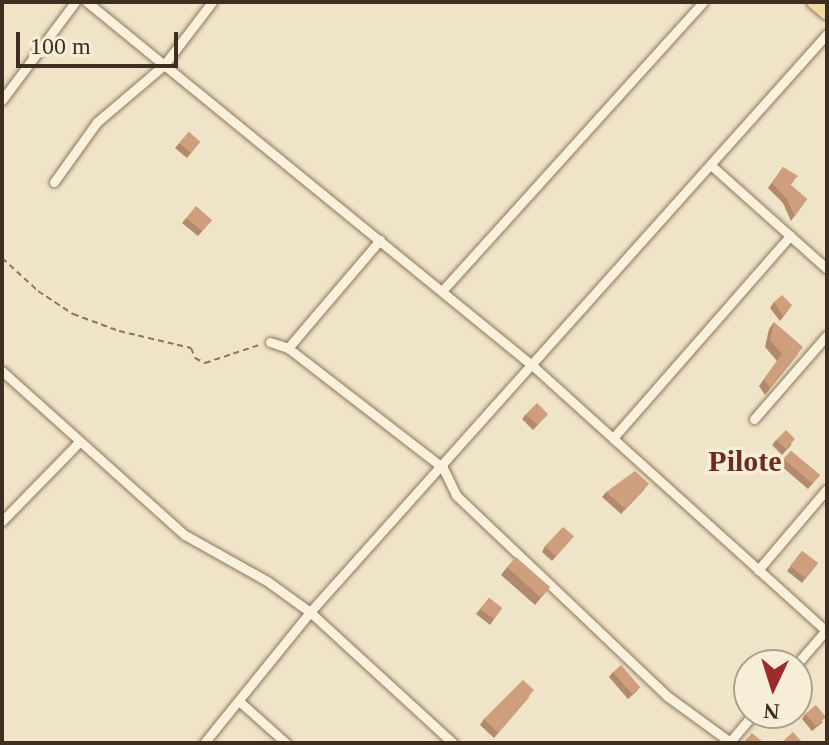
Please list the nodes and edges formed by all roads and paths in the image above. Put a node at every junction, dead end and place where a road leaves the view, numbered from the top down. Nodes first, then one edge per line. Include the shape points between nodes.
1 (75, 2) edge
2 (87, 2) edge
3 (212, 2) edge
4 (703, 2) edge
5 (814, 2) edge
6 (827, 13) edge
7 (827, 34) edge
8 (164, 65) junction
9 (2, 80) edge
10 (13, 87) junction
11 (2, 100) edge
12 (713, 167) junction
13 (54, 182) dead end
14 (790, 236) junction
15 (380, 240) junction
16 (2, 258) edge
17 (827, 269) edge
18 (442, 291) junction
19 (827, 335) edge
20 (270, 342) joint
21 (288, 348) junction
22 (533, 366) junction
23 (2, 371) edge
24 (754, 419) dead end
25 (613, 438) junction
26 (78, 443) junction
27 (443, 468) junction
28 (827, 489) edge
29 (2, 521) edge
30 (758, 570) junction
31 (310, 612) junction
32 (826, 630) edge
33 (810, 649) edge
34 (240, 702) junction
35 (729, 742) edge
36 (204, 743) edge
37 (286, 743) edge
38 (453, 743) edge

1 - 10 street
2 - 8 street
3 - 8 street
4 - 18 street
5 - 6 main road
7 - 12 street
8 - 13 street via 97,122
8 - 15 street
9 - 10 street
10 - 11 street
12 - 14 street
12 - 22 street
14 - 17 street
14 - 25 street
15 - 18 street
15 - 21 street
16 - 20 path via 73,314 191,348 205,363
18 - 22 street
19 - 24 street
20 - 21 street
21 - 27 street
22 - 25 street
22 - 27 street
23 - 26 street
25 - 30 street
26 - 29 street
26 - 31 street via 185,535
27 - 31 street
27 - 35 street via 456,495 667,696
28 - 30 street
30 - 32 street
31 - 34 street
31 - 38 street
32 - 33 street
34 - 36 street
34 - 37 street

